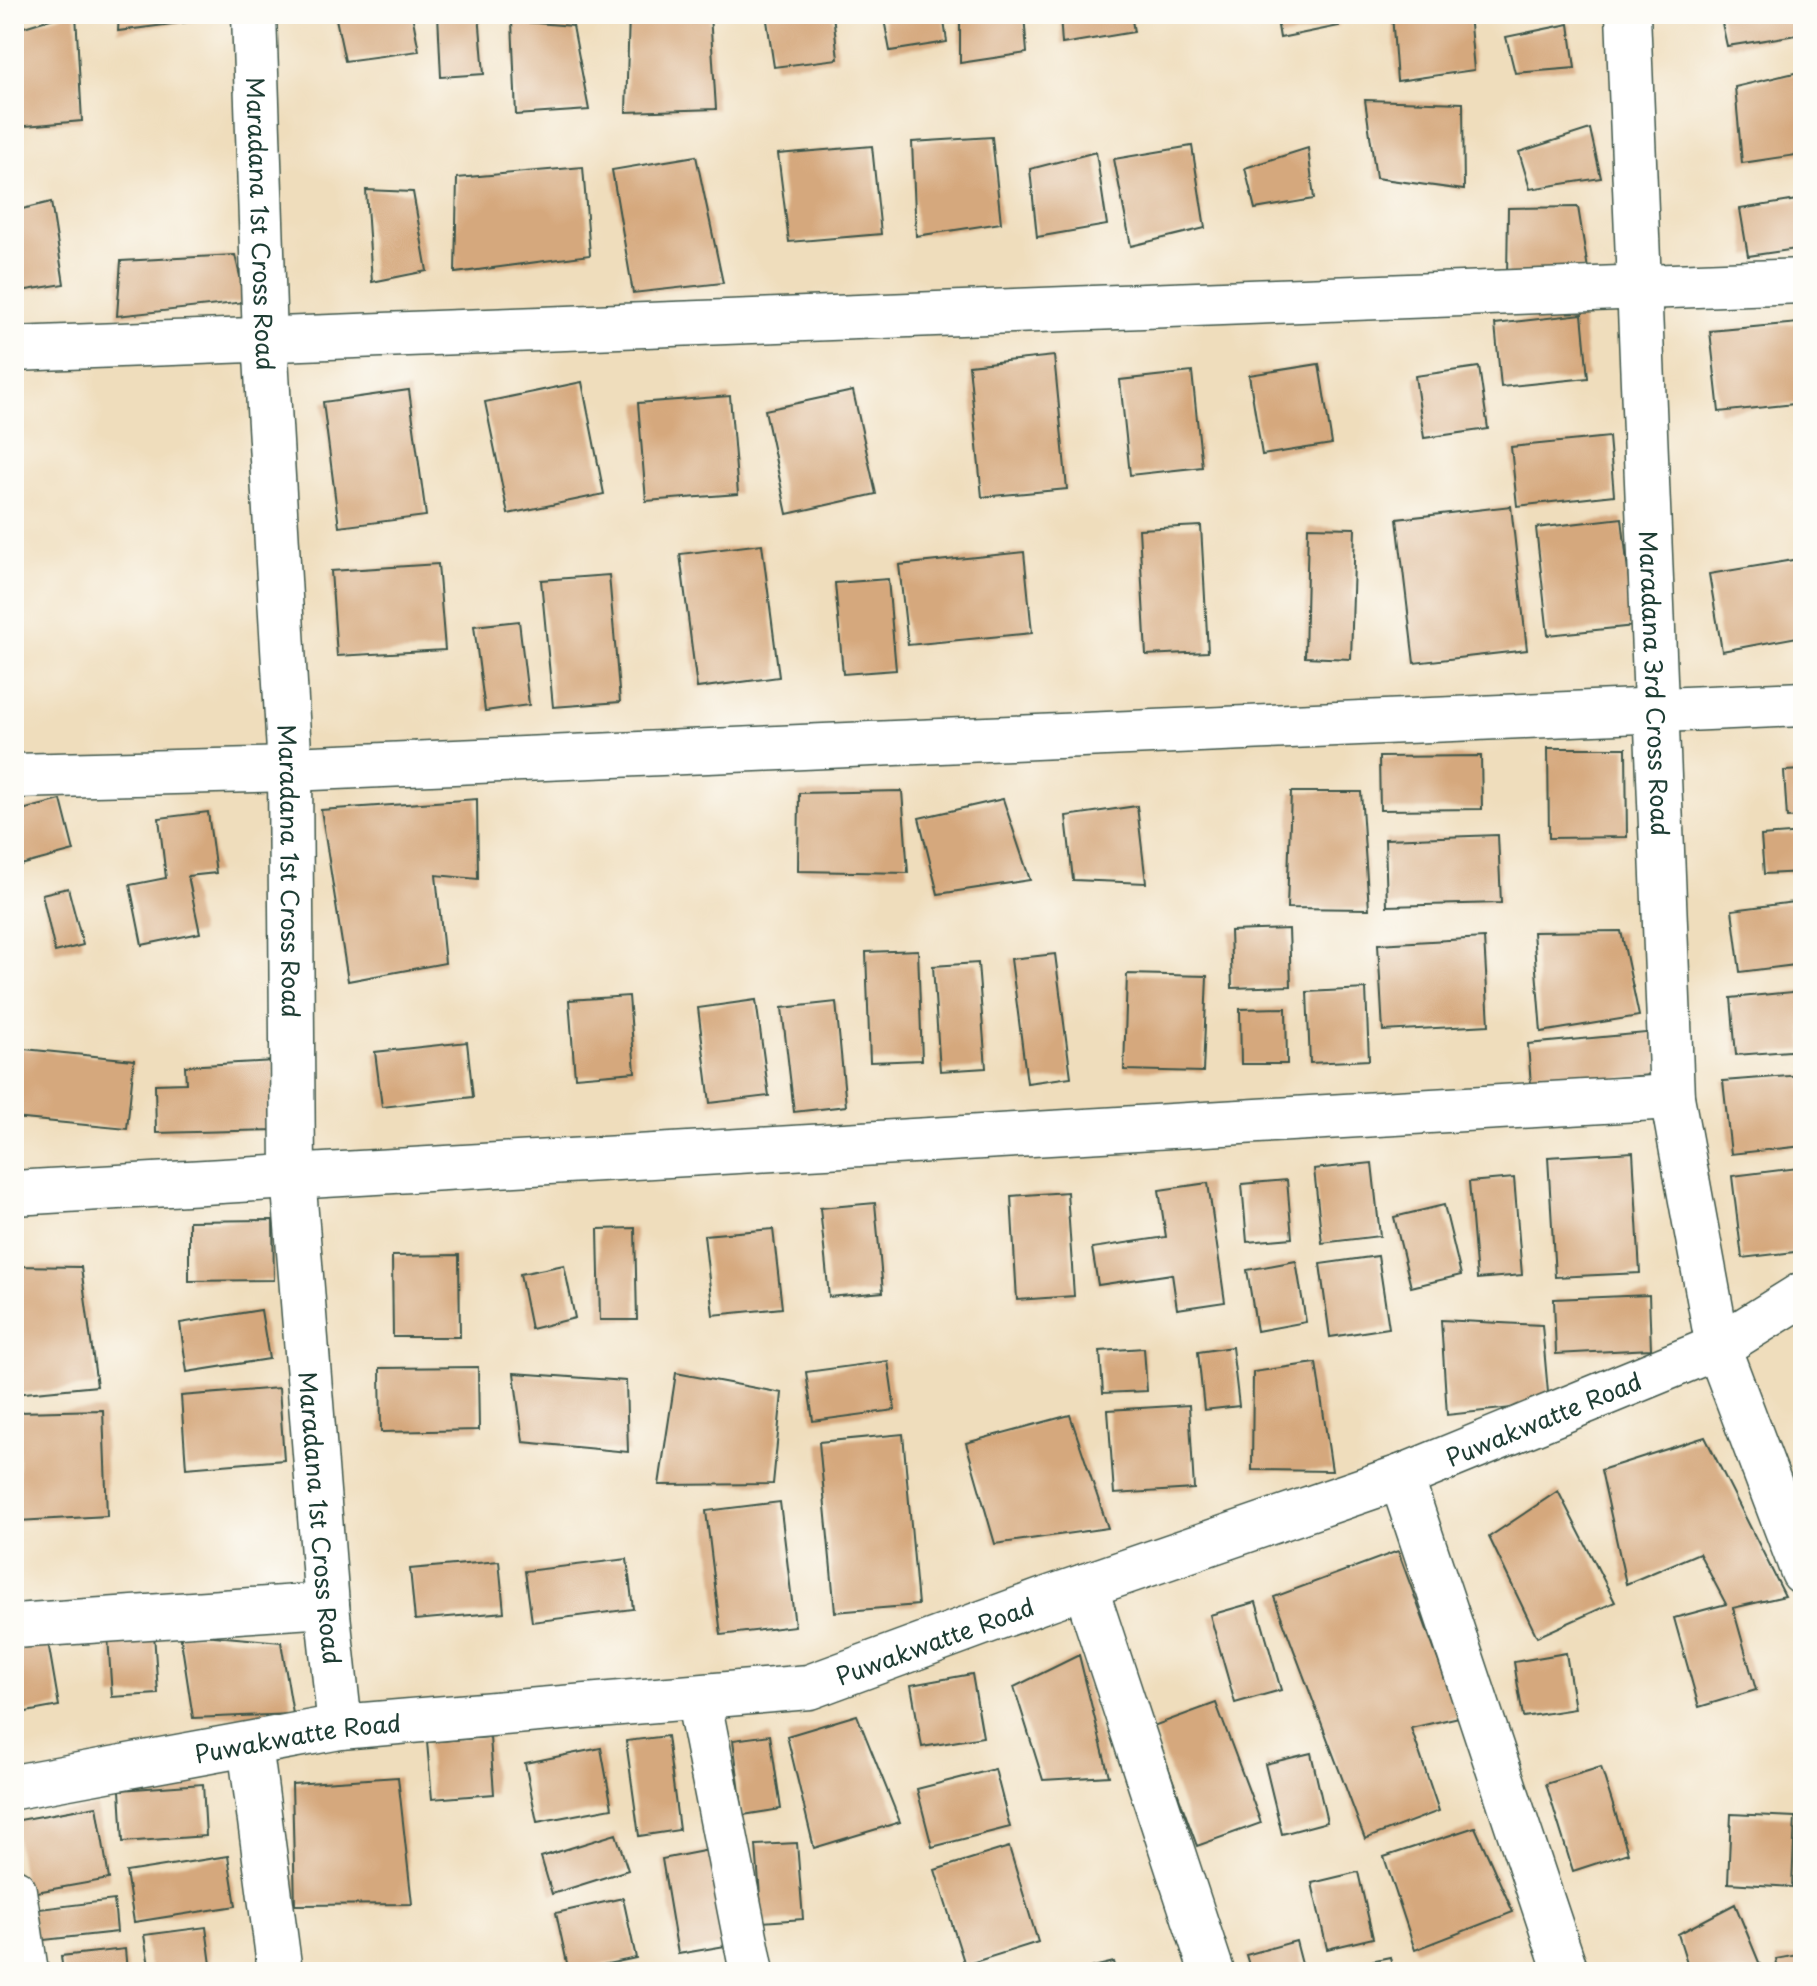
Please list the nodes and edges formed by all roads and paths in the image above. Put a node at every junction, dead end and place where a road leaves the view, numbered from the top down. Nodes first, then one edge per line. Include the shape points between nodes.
1 (254, 14) edge
2 (1628, 14) edge
3 (1803, 281) edge
4 (1639, 289) junction
5 (265, 339) junction
6 (14, 349) edge
7 (1803, 704) edge
8 (1654, 713) junction
9 (290, 769) junction
10 (14, 776) edge
11 (1672, 1097) junction
12 (293, 1175) junction
13 (14, 1193) edge
14 (1803, 1294) edge
15 (1718, 1347) junction
16 (1401, 1477) junction
17 (1803, 1572) edge
18 (1085, 1586) junction
19 (327, 1605) junction
20 (14, 1626) edge
21 (698, 1697) junction
22 (340, 1727) junction
23 (250, 1745) junction
24 (14, 1787) edge
25 (14, 1891) edge
26 (26, 1972) edge
27 (280, 1972) edge
28 (752, 1972) edge
29 (1212, 1972) edge
30 (1566, 1972) edge

1 - 5 street, Maradana 1st Cross Road
2 - 4 street, Maradana 3rd Cross Road
3 - 4 street
4 - 5 street
4 - 8 street, Maradana 3rd Cross Road
5 - 6 street
5 - 9 street, Maradana 1st Cross Road
7 - 8 street
8 - 9 street
8 - 11 street, Maradana 3rd Cross Road
9 - 10 street
9 - 12 street, Maradana 1st Cross Road
11 - 12 street
11 - 15 street, Maradana 3rd Cross Road
12 - 13 street
12 - 19 street, Maradana 1st Cross Road
14 - 15 street, Puwakwatte Road
15 - 16 street, Puwakwatte Road
15 - 17 street, Maradana 3rd Cross Road
16 - 18 street, Puwakwatte Road
16 - 30 street
18 - 21 street, Puwakwatte Road via 809,1687
18 - 29 street
19 - 20 street
19 - 22 street, Maradana 1st Cross Road
21 - 22 street, Puwakwatte Road
21 - 28 street
22 - 23 street, Puwakwatte Road
23 - 24 street, Puwakwatte Road
23 - 27 street
25 - 26 street

